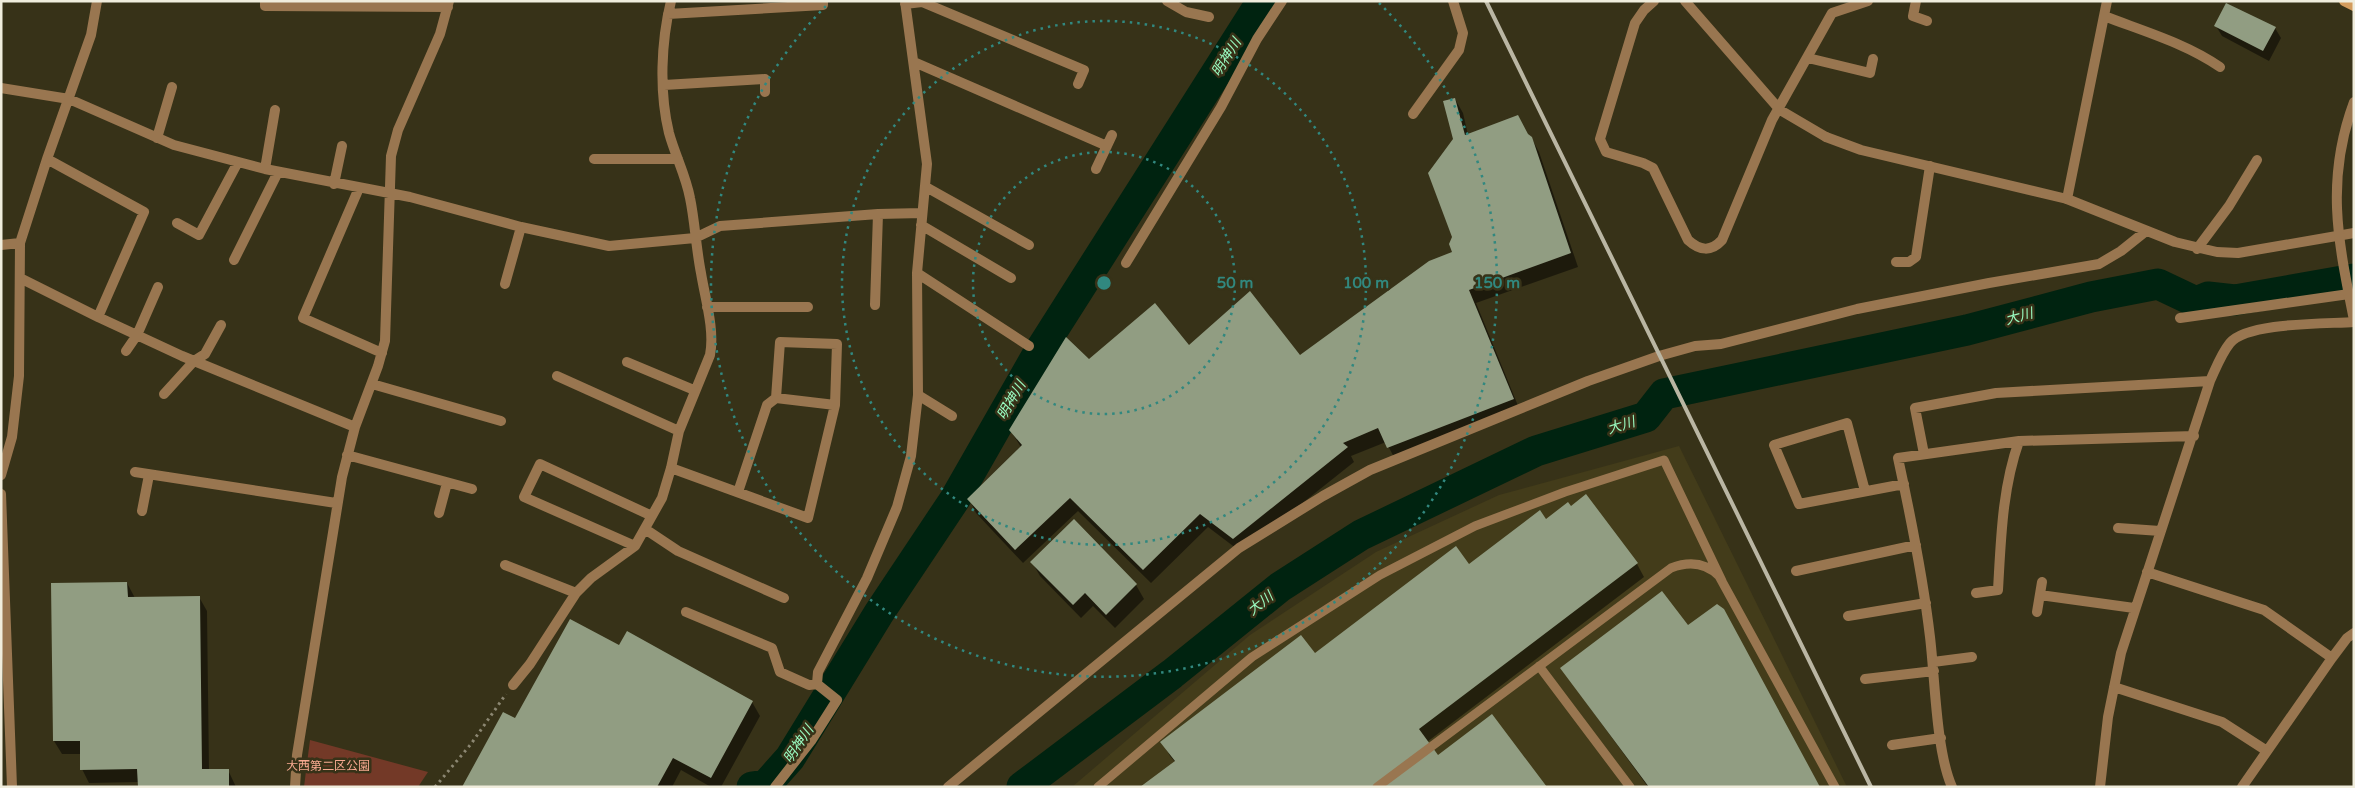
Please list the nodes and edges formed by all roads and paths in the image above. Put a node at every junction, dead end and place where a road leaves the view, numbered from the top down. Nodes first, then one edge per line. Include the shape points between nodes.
1 (97, 1) edge
2 (265, 1) edge
3 (671, 1) edge
4 (823, 1) edge
5 (1167, 1) edge
6 (1282, 1) edge
7 (1453, 1) edge
8 (1654, 1) edge
9 (1685, 1) edge
10 (1868, 1) edge
11 (1916, 1) edge
12 (2107, 1) edge
13 (2344, 1) edge
14 (905, 2) edge
15 (449, 4) edge
16 (748, 5) edge
17 (2354, 6) edge
18 (668, 14) junction
19 (2104, 16) junction
20 (1209, 17) dead end
21 (1927, 21) dead end
22 (1808, 58) junction
23 (1873, 59) dead end
24 (914, 62) junction
25 (2220, 67) dead end
26 (1078, 84) dead end
27 (664, 85) junction
28 (172, 87) dead end
29 (1, 88) edge
30 (765, 92) dead end
31 (69, 99) junction
32 (2354, 102) edge
33 (274, 110) dead end
34 (1780, 110) junction
35 (1413, 114) dead end
36 (1112, 135) dead end
37 (157, 138) junction
38 (342, 146) dead end
39 (1106, 146) junction
40 (46, 158) junction
41 (594, 159) dead end
42 (678, 159) junction
43 (2257, 160) dead end
44 (238, 162) junction
45 (1930, 166) junction
46 (265, 169) junction
47 (1096, 169) dead end
48 (278, 172) junction
49 (334, 184) junction
50 (926, 187) junction
51 (359, 188) junction
52 (390, 194) junction
53 (2066, 199) junction
54 (922, 213) junction
55 (878, 214) junction
56 (177, 223) dead end
57 (921, 225) junction
58 (521, 227) junction
59 (2146, 231) junction
60 (2354, 232) edge
61 (2340, 234) junction
62 (694, 238) junction
63 (20, 243) junction
64 (1, 245) edge
65 (1029, 245) dead end
66 (2197, 249) junction
67 (234, 260) dead end
68 (1896, 262) dead end
69 (1126, 263) dead end
70 (916, 273) junction
71 (20, 278) junction
72 (1011, 278) dead end
73 (506, 284) dead end
74 (158, 287) dead end
75 (2348, 291) junction
76 (876, 305) dead end
77 (707, 307) junction
78 (808, 307) dead end
79 (98, 317) junction
80 (2180, 318) dead end
81 (2354, 321) edge
82 (221, 325) dead end
83 (137, 335) junction
84 (1029, 346) dead end
85 (126, 351) dead end
86 (382, 353) junction
87 (194, 361) junction
88 (627, 362) dead end
89 (557, 376) dead end
90 (2210, 381) junction
91 (372, 384) junction
92 (694, 390) junction
93 (164, 394) dead end
94 (918, 395) junction
95 (776, 398) junction
96 (835, 405) junction
97 (952, 416) dead end
98 (500, 421) dead end
99 (355, 427) junction
100 (679, 431) junction
101 (2194, 436) junction
102 (2019, 441) junction
103 (1924, 454) junction
104 (347, 455) junction
105 (671, 468) junction
106 (135, 472) dead end
107 (1, 475) edge
108 (149, 475) junction
109 (447, 483) junction
110 (1904, 484) junction
111 (472, 489) dead end
112 (1865, 491) junction
113 (738, 492) junction
114 (1, 494) edge
115 (336, 503) junction
116 (142, 511) dead end
117 (439, 513) dead end
118 (652, 516) junction
119 (2118, 528) dead end
120 (645, 529) junction
121 (2160, 531) junction
122 (1916, 545) junction
123 (635, 546) junction
124 (505, 565) dead end
125 (1796, 571) dead end
126 (2147, 572) junction
127 (1722, 581) junction
128 (2042, 582) dead end
129 (576, 593) junction
130 (1976, 593) dead end
131 (2040, 595) junction
132 (784, 598) dead end
133 (1926, 602) junction
134 (2134, 608) junction
135 (686, 612) dead end
136 (2037, 612) dead end
137 (1848, 616) dead end
138 (2354, 633) edge
139 (1972, 657) dead end
140 (2332, 658) junction
141 (1539, 666) junction
142 (1934, 666) junction
143 (1865, 678) dead end
144 (513, 685) joint
145 (820, 686) junction
146 (2114, 687) junction
147 (1941, 738) junction
148 (1892, 744) dead end
149 (2267, 751) junction
150 (12, 787) edge
151 (295, 787) edge
152 (435, 787) edge
153 (775, 787) edge
154 (948, 787) edge
155 (1098, 787) edge
156 (1377, 787) edge
157 (1630, 787) edge
158 (1835, 787) edge
159 (1952, 787) edge
160 (2100, 787) edge
161 (2242, 787) edge

1 - 31 street via 90,35
2 - 15 street via 265,6
3 - 18 street
4 - 16 street via 823,5
5 - 20 street via 1186,12
6 - 69 street
7 - 35 street via 1462,33 1459,50
8 - 34 street via 1635,24 1600,139 1606,152 1653,168 1688,240 1697,248 1708,250 1722,240 1772,120
9 - 34 street
10 - 22 street via 1832,13
11 - 21 street via 1913,16
12 - 19 street
13 - 17 main road
14 - 24 street
14 - 26 street via 922,2 1084,70
15 - 52 street via 440,34 398,130 391,156
16 - 18 street
18 - 27 street via 662,65
19 - 25 street via 2168,40
19 - 53 street
22 - 23 street via 1870,73
22 - 34 street
24 - 39 street
24 - 50 street via 927,164
27 - 30 street via 765,79
27 - 42 street via 669,132
28 - 37 street
29 - 31 street
31 - 37 street
31 - 40 street
32 - 61 street via 2338,159 2336,195
33 - 46 street
34 - 45 street via 1826,138
36 - 39 street
37 - 44 street
38 - 49 street
39 - 47 street
40 - 63 street
40 - 79 street via 144,212
41 - 42 street
42 - 62 street via 690,197
43 - 66 street
44 - 46 street
44 - 56 street via 199,235
45 - 53 street
45 - 68 street via 1916,257 1909,262
46 - 48 street
48 - 49 street
48 - 67 street
49 - 51 street
50 - 54 street
50 - 65 street
51 - 52 street
51 - 86 street via 303,318
52 - 58 street
52 - 86 street via 387,312
53 - 59 street
54 - 55 street
54 - 57 street
55 - 62 street via 720,226
55 - 76 street
57 - 70 street
57 - 72 street
58 - 62 street via 609,246
58 - 73 street
59 - 66 street
59 - 154 street via 2121,252 2099,264 1857,309 1721,344 1695,346 1659,356 1588,381 1370,470 1239,548
60 - 61 street
61 - 66 street via 2238,253
61 - 75 street
62 - 77 street
63 - 64 street
63 - 71 street
70 - 84 street
70 - 94 street
71 - 79 street
71 - 107 street via 19,376 12,437
74 - 83 street
75 - 80 street
75 - 81 street
77 - 78 street
77 - 92 street via 712,346
79 - 83 street
81 - 90 street via 2247,331 2230,342
82 - 87 street via 205,354
83 - 85 street
83 - 87 street
86 - 91 street
87 - 93 street
87 - 99 street
88 - 92 street
89 - 100 street
90 - 101 street
90 - 103 street via 1996,393 1915,408
91 - 98 street
91 - 99 street
92 - 100 street
94 - 97 street
94 - 145 street via 910,456 897,507 867,578 818,672
95 - 96 street
95 - 96 street via 780,342 837,344
95 - 113 street via 767,405
96 - 113 street via 808,518
99 - 104 street
100 - 105 street
101 - 102 street
101 - 121 street
102 - 103 street
102 - 130 street via 2002,520 1998,590
103 - 110 street via 1898,458
104 - 109 street
104 - 115 street
105 - 113 street
105 - 118 street via 662,498
106 - 108 street
108 - 115 street
108 - 116 street
109 - 111 street
109 - 117 street
110 - 112 street
110 - 122 street
112 - 112 street via 1799,504 1774,445 1847,423
114 - 150 street
115 - 151 street via 297,755
118 - 120 street
118 - 123 street via 540,464 524,497
119 - 121 street
120 - 123 street
120 - 132 street via 678,551
121 - 126 street
122 - 125 street
122 - 133 street
123 - 129 street
124 - 129 street
126 - 134 street
126 - 140 street via 2264,610
127 - 141 lane via 1710,567 1684,563 1671,568
127 - 155 lane via 1664,460 1574,489 1474,526 1380,575 1252,657
127 - 158 lane
128 - 131 street
129 - 144 street
131 - 134 street
131 - 136 street
133 - 137 street
133 - 142 street
134 - 146 street
135 - 145 street via 772,648 780,672 809,685
138 - 140 street
139 - 142 street
140 - 149 street
141 - 156 lane
141 - 157 lane
142 - 143 street
142 - 147 street
144 - 152 path
145 - 153 street via 837,700 811,741
146 - 149 street via 2222,722
146 - 160 street
147 - 148 street
147 - 159 street
149 - 161 street

